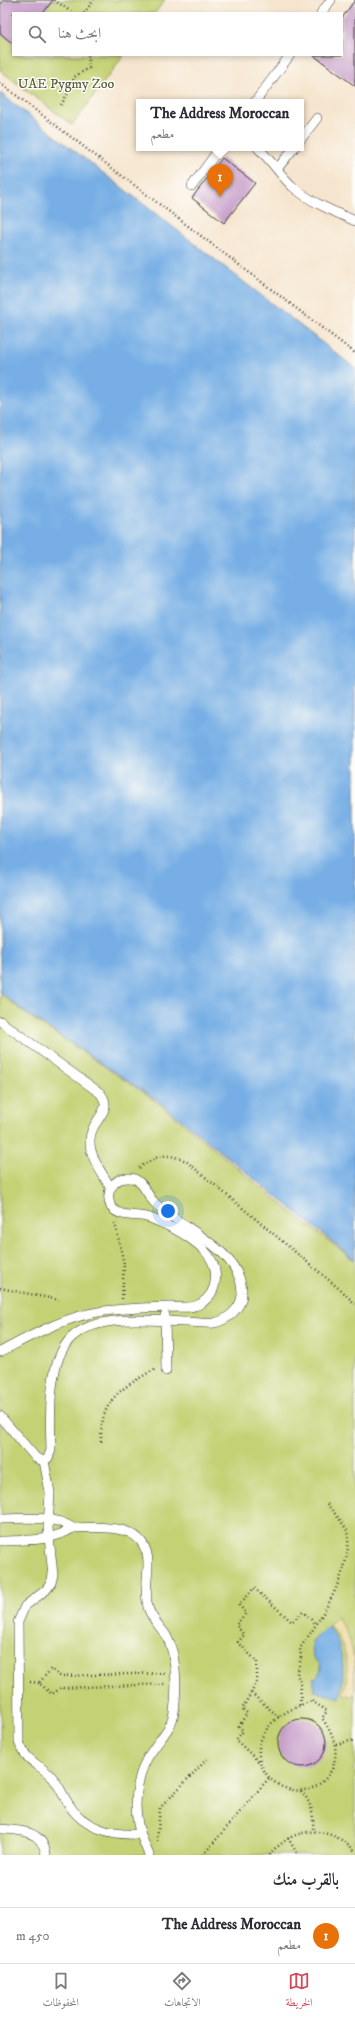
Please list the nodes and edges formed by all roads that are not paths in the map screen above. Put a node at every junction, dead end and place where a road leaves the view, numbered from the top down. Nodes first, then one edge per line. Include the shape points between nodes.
1 (331, 0) edge
2 (322, 12) edge
3 (289, 56) edge
4 (257, 99) edge
5 (317, 118) dead end
6 (304, 135) edge
7 (218, 151) edge
8 (261, 151) edge
9 (292, 151) edge
10 (278, 169) junction
11 (192, 186) dead end
12 (355, 221) edge
13 (0, 1021) edge
14 (110, 1187) junction
15 (164, 1308) junction
16 (165, 1321) junction
17 (0, 1352) edge
18 (166, 1367) road end
19 (0, 1416) edge
20 (44, 1461) junction
21 (0, 1519) edge
22 (48, 1519) junction
23 (72, 1528) junction
24 (48, 1538) junction
25 (0, 1541) edge
26 (0, 1829) edge
27 (140, 1834) junction
28 (46, 1855) edge
29 (149, 1855) edge

1 - 2 lane
3 - 4 lane
5 - 6 lane
7 - 11 lane
8 - 10 lane
9 - 10 lane
10 - 12 lane via 292,186 307,197
13 - 14 lane via 105,1099 104,1113 92,1127 90,1144
14 - 15 lane via 108,1200 111,1207 122,1215 149,1218 176,1230 203,1249 214,1264 216,1284 206,1300 188,1308
14 - 16 lane via 120,1179 135,1179 142,1184 153,1202 225,1257 241,1280 242,1294 237,1308 227,1318 213,1323
15 - 16 lane
15 - 17 lane via 97,1312 61,1322
16 - 18 lane
16 - 20 lane via 100,1323 91,1325 72,1337 60,1355 56,1367 52,1392 50,1450 48,1458
19 - 20 lane via 36,1458
20 - 22 lane via 50,1492
21 - 22 lane
22 - 23 lane via 57,1520
22 - 24 lane
23 - 24 lane
23 - 27 lane via 124,1529 141,1542 148,1563 148,1607 170,1644 175,1683 173,1720 149,1755 139,1781 137,1808
24 - 25 lane
24 - 27 lane via 53,1568 51,1583 25,1606 18,1622 19,1742 28,1759 58,1784 67,1802 79,1817 108,1832
26 - 28 lane via 35,1834 42,1841
27 - 29 lane

